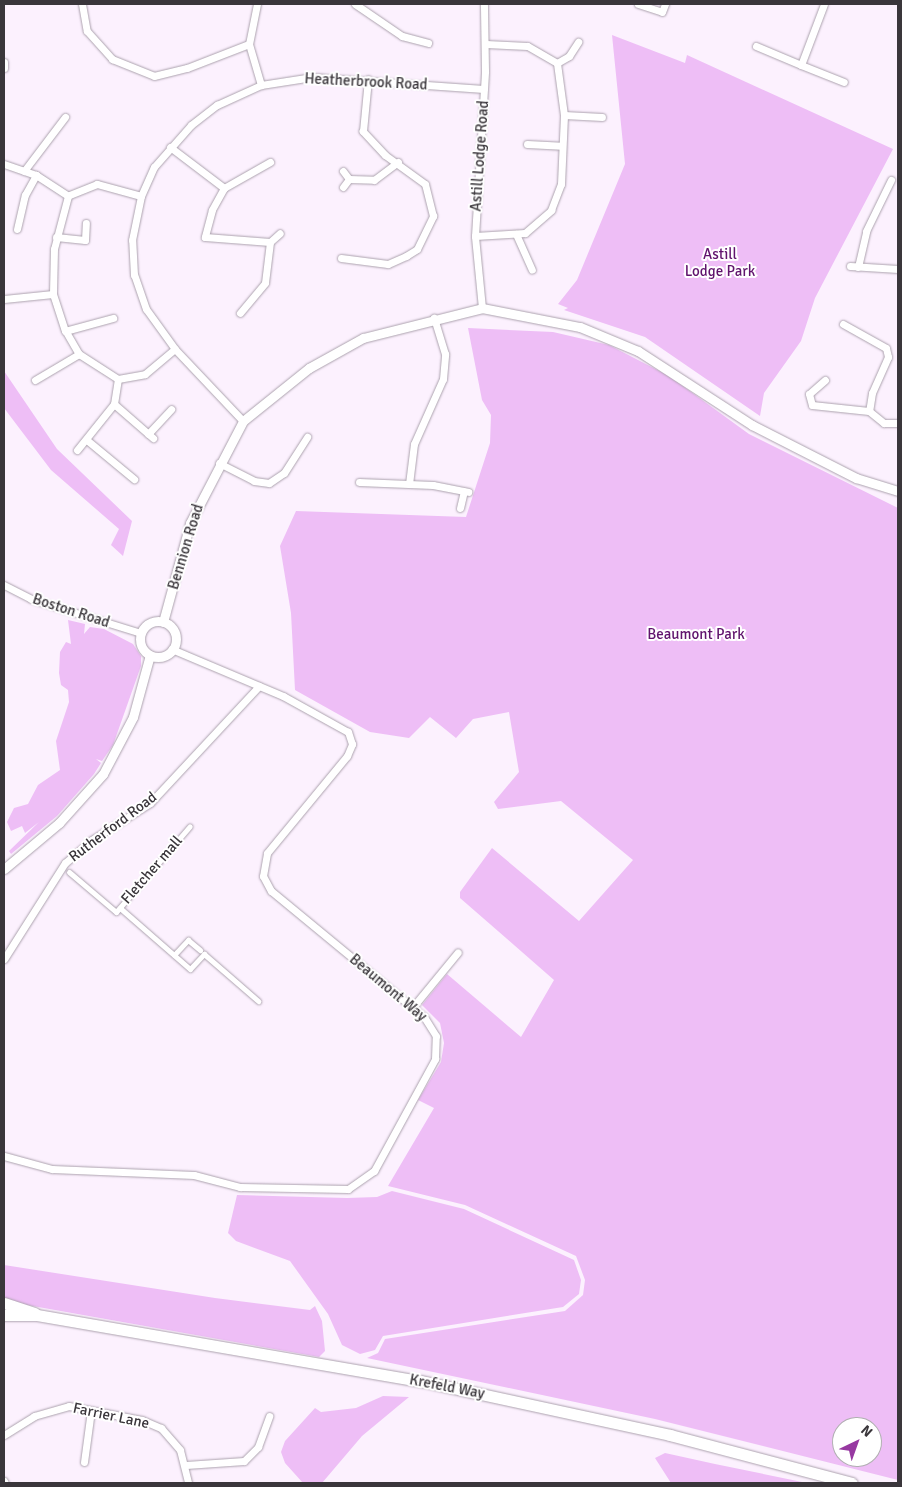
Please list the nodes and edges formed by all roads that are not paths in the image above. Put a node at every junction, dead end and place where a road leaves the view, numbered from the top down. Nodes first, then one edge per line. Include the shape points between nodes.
1 (82, 4) edge
2 (257, 4) edge
3 (355, 4) edge
4 (484, 4) edge
5 (638, 4) edge
6 (665, 4) edge
7 (824, 4) edge
8 (578, 42) dead end
9 (428, 43) dead end
10 (249, 44) junction
11 (486, 44) junction
12 (756, 46) dead end
13 (4, 62) edge
14 (557, 63) junction
15 (801, 65) junction
16 (4, 68) edge
17 (368, 79) junction
18 (844, 82) dead end
19 (261, 85) junction
20 (484, 89) junction
21 (564, 115) junction
22 (65, 117) dead end
23 (602, 117) dead end
24 (527, 144) dead end
25 (561, 146) junction
26 (170, 147) junction
27 (270, 162) dead end
28 (398, 162) junction
29 (4, 164) edge
30 (24, 171) junction
31 (343, 171) dead end
32 (36, 175) junction
33 (349, 179) junction
34 (891, 180) dead end
35 (343, 187) dead end
36 (224, 188) junction
37 (68, 196) junction
38 (141, 196) junction
39 (86, 223) dead end
40 (17, 229) dead end
41 (280, 233) dead end
42 (516, 234) junction
43 (56, 236) junction
44 (474, 236) junction
45 (270, 242) junction
46 (341, 258) dead end
47 (898, 269) edge
48 (532, 270) dead end
49 (53, 294) junction
50 (4, 299) edge
51 (482, 308) junction
52 (240, 314) dead end
53 (113, 318) dead end
54 (434, 318) junction
55 (843, 324) dead end
56 (65, 331) junction
57 (175, 349) junction
58 (79, 354) junction
59 (118, 379) junction
60 (35, 380) dead end
61 (825, 380) dead end
62 (114, 404) junction
63 (171, 410) dead end
64 (869, 411) junction
65 (243, 421) junction
66 (898, 423) edge
67 (307, 437) dead end
68 (88, 441) junction
69 (77, 450) dead end
70 (219, 462) junction
71 (134, 479) dead end
72 (359, 482) dead end
73 (409, 484) junction
74 (898, 491) edge
75 (460, 508) dead end
76 (4, 585) edge
77 (163, 622) junction
78 (141, 633) junction
79 (172, 650) junction
80 (150, 655) junction
81 (259, 686) junction
82 (190, 826) dead end
83 (4, 868) edge
84 (69, 872) dead end
85 (120, 908) junction
86 (200, 950) dead end
87 (458, 952) dead end
88 (174, 955) junction
89 (4, 959) edge
90 (258, 1001) dead end
91 (412, 1008) junction
92 (4, 1156) edge
93 (4, 1303) edge
94 (4, 1315) edge
95 (38, 1315) junction
96 (91, 1410) junction
97 (268, 1416) dead end
98 (4, 1435) edge
99 (84, 1462) dead end
100 (186, 1465) junction
101 (188, 1483) edge
102 (852, 1483) edge

1 - 10 street via 87,31 112,59 154,76 187,68
2 - 10 street
3 - 9 street via 402,36
4 - 11 street, Astill Lodge Road
5 - 6 street via 662,12
7 - 15 street
8 - 14 street via 569,56
10 - 19 street
11 - 14 street via 527,46
11 - 20 street, Astill Lodge Road
12 - 15 street
13 - 16 street
14 - 21 street
15 - 18 street
17 - 19 street, Heatherbrook Road via 312,76
17 - 20 street, Heatherbrook Road
17 - 28 street via 363,131
19 - 26 street, Heatherbrook Road via 217,105
20 - 44 street, Astill Lodge Road
21 - 23 street
21 - 25 street
22 - 30 street
24 - 25 street
25 - 42 street via 560,184 552,210 525,233
26 - 36 street
26 - 38 street, Heatherbrook Road via 154,167
27 - 36 street
28 - 33 street via 374,180
28 - 46 street via 425,184 432,199 427,234 417,249 388,264
29 - 30 street
30 - 32 street
31 - 33 street
32 - 37 street
32 - 40 street via 25,194
33 - 35 street
34 - 47 street via 866,231 854,267
36 - 45 street via 212,210 205,237
37 - 38 street via 97,184
37 - 43 street
38 - 57 street, Heatherbrook Road via 132,240 134,275 146,310
39 - 43 street via 85,240
41 - 45 street
42 - 44 street
42 - 48 street
43 - 49 street
44 - 51 street, Astill Lodge Road
45 - 52 street via 265,283
49 - 50 street
49 - 56 street
51 - 54 street
51 - 74 street via 580,327 638,351 752,425 856,478
53 - 56 street
54 - 65 street via 363,338 309,368
54 - 73 street via 444,368 438,396 414,444
55 - 64 street via 888,352
56 - 58 street
57 - 59 street via 145,374
57 - 65 street, Heatherbrook Road
58 - 59 street
58 - 60 street
59 - 62 street
61 - 64 street via 809,394 812,405
62 - 63 street via 150,436
62 - 68 street
64 - 66 street via 884,423
65 - 70 street, Bennion Road
67 - 70 street via 284,473 269,483 254,482
68 - 69 street
68 - 71 street
70 - 77 street, Bennion Road via 190,523
72 - 73 street
73 - 75 street via 466,492
76 - 78 street, Boston Road via 31,599
77 - 78 street via 153,622
77 - 79 street via 174,634
78 - 80 street via 142,648
79 - 80 street via 162,656
79 - 81 street, Beaumont Way
80 - 83 street via 133,717 103,774 59,823
81 - 89 street, Rutherford Road via 157,796 90,841 65,864
81 - 91 street, Beaumont Way via 342,728 352,744 347,756 267,853 263,876 275,894
82 - 85 street, Fletcher mall
84 - 85 street, Fletcher mall via 116,912
85 - 88 street, Fletcher mall
86 - 88 street via 188,940
87 - 91 street
88 - 90 street, Fletcher mall via 190,969 204,954
91 - 92 street, Beaumont Way via 436,1036 435,1059 374,1171 348,1190 240,1187 194,1175 52,1169
93 - 95 highway, Krefeld Way
94 - 95 highway, Krefeld Way
95 - 102 highway, Krefeld Way via 522,1401
96 - 98 street, Farrier Lane via 69,1406 52,1409
96 - 99 street
96 - 100 street, Farrier Lane via 155,1424 172,1438
97 - 100 street via 258,1447 244,1461
100 - 101 street, Farrier Lane

